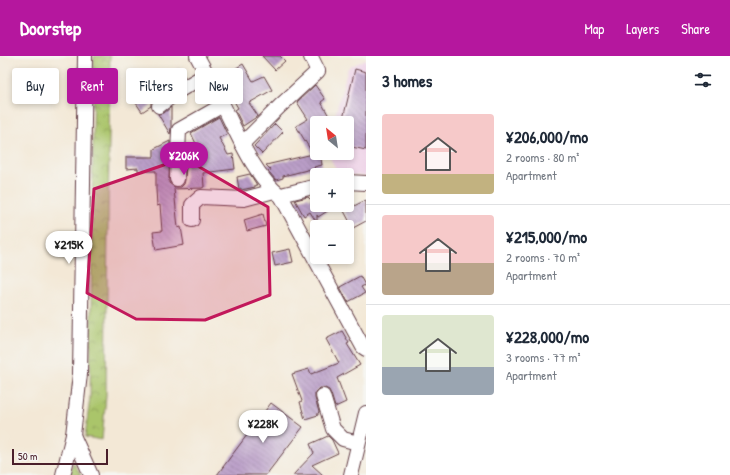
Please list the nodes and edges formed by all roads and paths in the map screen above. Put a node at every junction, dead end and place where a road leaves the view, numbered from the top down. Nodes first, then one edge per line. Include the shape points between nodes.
1 (86, 56) edge
2 (197, 56) edge
3 (311, 56) edge
4 (204, 68) edge
5 (195, 81) edge
6 (223, 105) joint
7 (159, 106) dead end
8 (242, 144) junction
9 (178, 179) dead end
10 (354, 182) edge
11 (366, 183) edge
12 (310, 188) edge
13 (277, 193) junction
14 (192, 220) dead end
15 (366, 349) edge
16 (323, 396) dead end
17 (366, 413) edge
18 (73, 435) junction
19 (358, 443) junction
20 (63, 475) edge
21 (90, 475) edge
22 (350, 475) edge

1 - 18 street via 80,374
2 - 4 street
3 - 8 street via 318,71
5 - 7 street
6 - 8 street
6 - 9 street via 179,130
8 - 13 street via 260,174
10 - 11 street
12 - 13 street via 285,194
13 - 14 street via 244,199 201,198 192,205
13 - 15 street
16 - 19 street via 333,429 343,439
17 - 19 street
18 - 20 street
18 - 21 street
19 - 22 street

